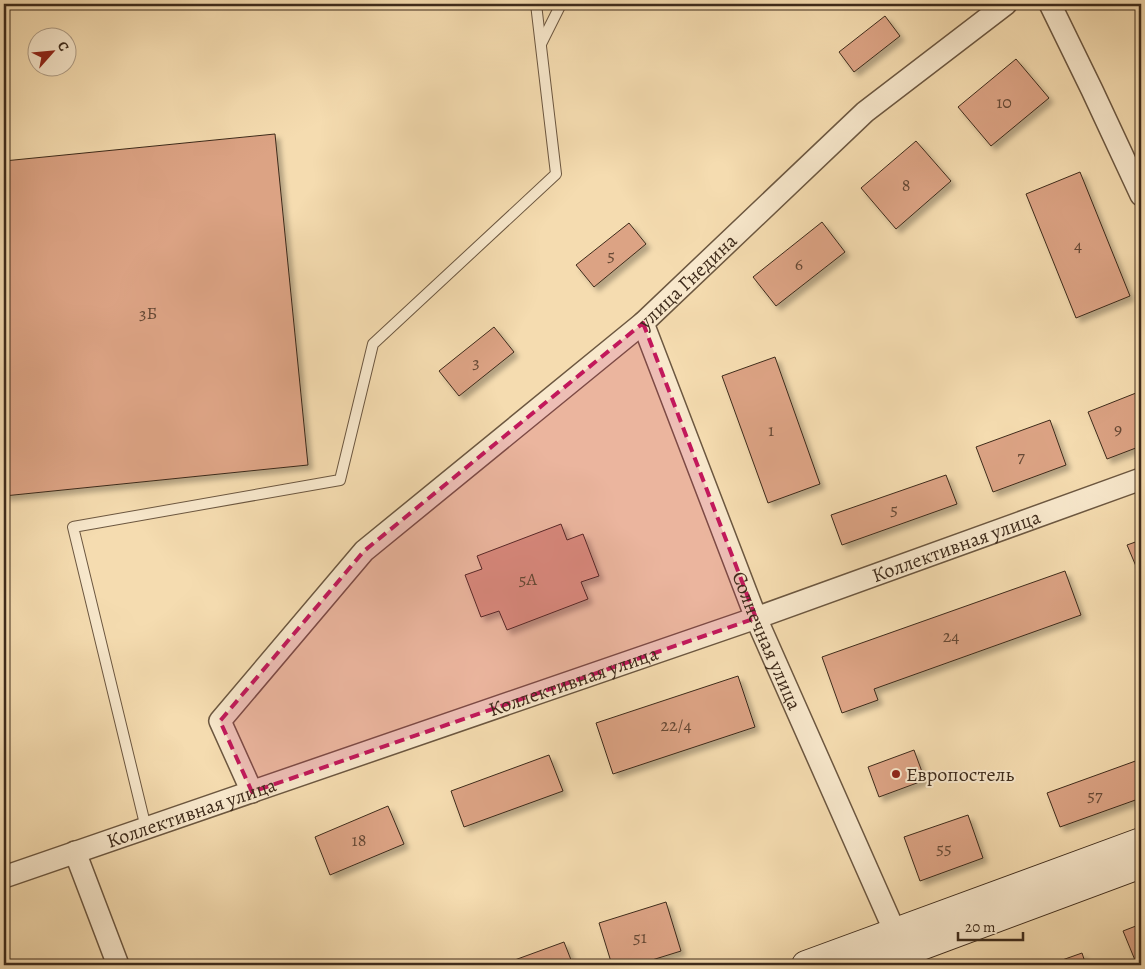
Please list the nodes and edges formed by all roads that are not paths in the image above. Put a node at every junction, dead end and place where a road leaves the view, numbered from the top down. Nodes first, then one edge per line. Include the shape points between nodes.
1 (536, 4) edge
2 (561, 4) edge
3 (1006, 4) edge
4 (1050, 4) edge
5 (540, 44) junction
6 (1141, 195) edge
7 (643, 323) junction
8 (1141, 479) edge
9 (756, 618) junction
10 (252, 792) junction
11 (146, 828) junction
12 (1141, 842) edge
13 (75, 852) junction
14 (1141, 864) edge
15 (4, 878) edge
16 (899, 943) junction
17 (118, 965) edge
18 (806, 965) edge
19 (870, 965) edge

1 - 5 lane
2 - 5 lane
3 - 7 street, улица Гнедина via 864,112
4 - 6 street
5 - 11 lane via 556,174 372,344 340,480 73,527
7 - 9 street, Солнечная улица
7 - 10 street, улица Гнедина via 364,551 220,721
8 - 9 street, Коллективная улица
9 - 10 street, Коллективная улица
9 - 16 street, Солнечная улица
10 - 11 street, Коллективная улица
11 - 13 street, Коллективная улица
12 - 16 main road
13 - 15 street, Коллективная улица
13 - 17 street
14 - 16 main road
16 - 18 main road
16 - 19 main road

